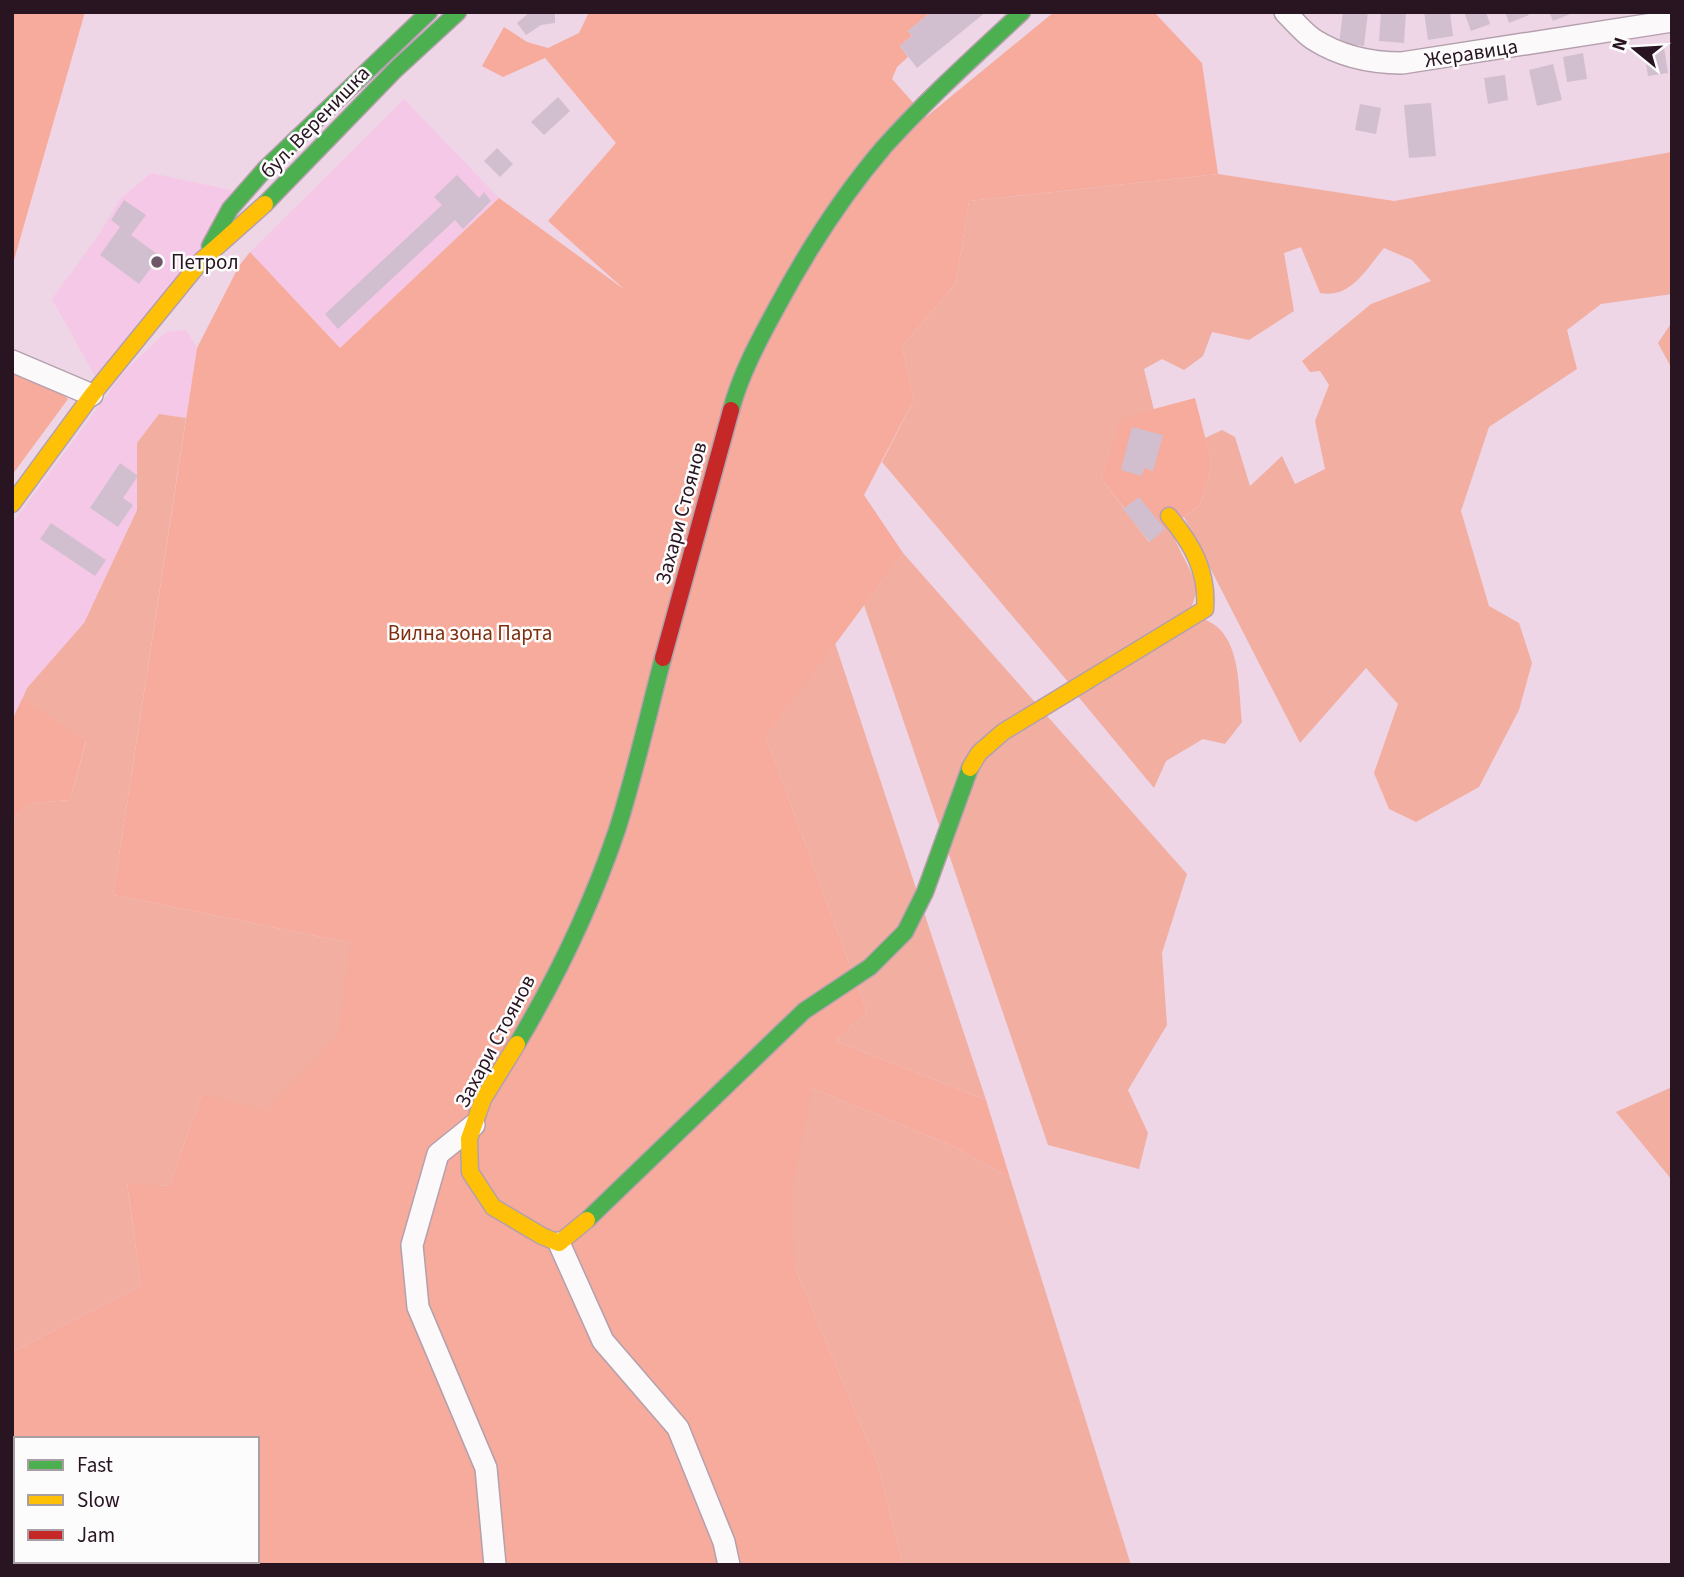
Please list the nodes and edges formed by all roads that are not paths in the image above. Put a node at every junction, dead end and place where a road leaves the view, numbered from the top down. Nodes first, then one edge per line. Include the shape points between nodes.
1 (429, 12) edge
2 (458, 12) edge
3 (1022, 12) edge
4 (1285, 12) edge
5 (1672, 22) edge
6 (383, 54) junction
7 (396, 69) junction
8 (202, 260) junction
9 (12, 361) edge
10 (92, 395) junction
11 (12, 504) edge
12 (1169, 516) dead end
13 (474, 1125) junction
14 (559, 1243) junction
15 (495, 1565) edge
16 (729, 1565) edge

1 - 6 street, бул. Веренишка
2 - 7 street, бул. Веренишка
3 - 13 street, Захари Стоянов via 866,170 806,255 765,327 738,385 612,842 567,950 483,1099
4 - 5 street, Жеравица via 1312,38 1348,57 1375,63 1402,63
6 - 7 street
6 - 8 street, бул. Веренишка via 266,168 230,209
7 - 8 street, бул. Веренишка via 250,220
8 - 10 street, бул. Веренишка
9 - 10 street
10 - 11 street, бул. Веренишка
12 - 14 street via 1202,567 1205,609 1003,732 979,753 966,774 925,892 905,932 870,967 804,1011
13 - 14 street, Захари Стоянов via 469,1139 470,1172 494,1207
13 - 15 street via 438,1154 412,1245 418,1307 486,1468
14 - 16 street via 603,1341 678,1428

